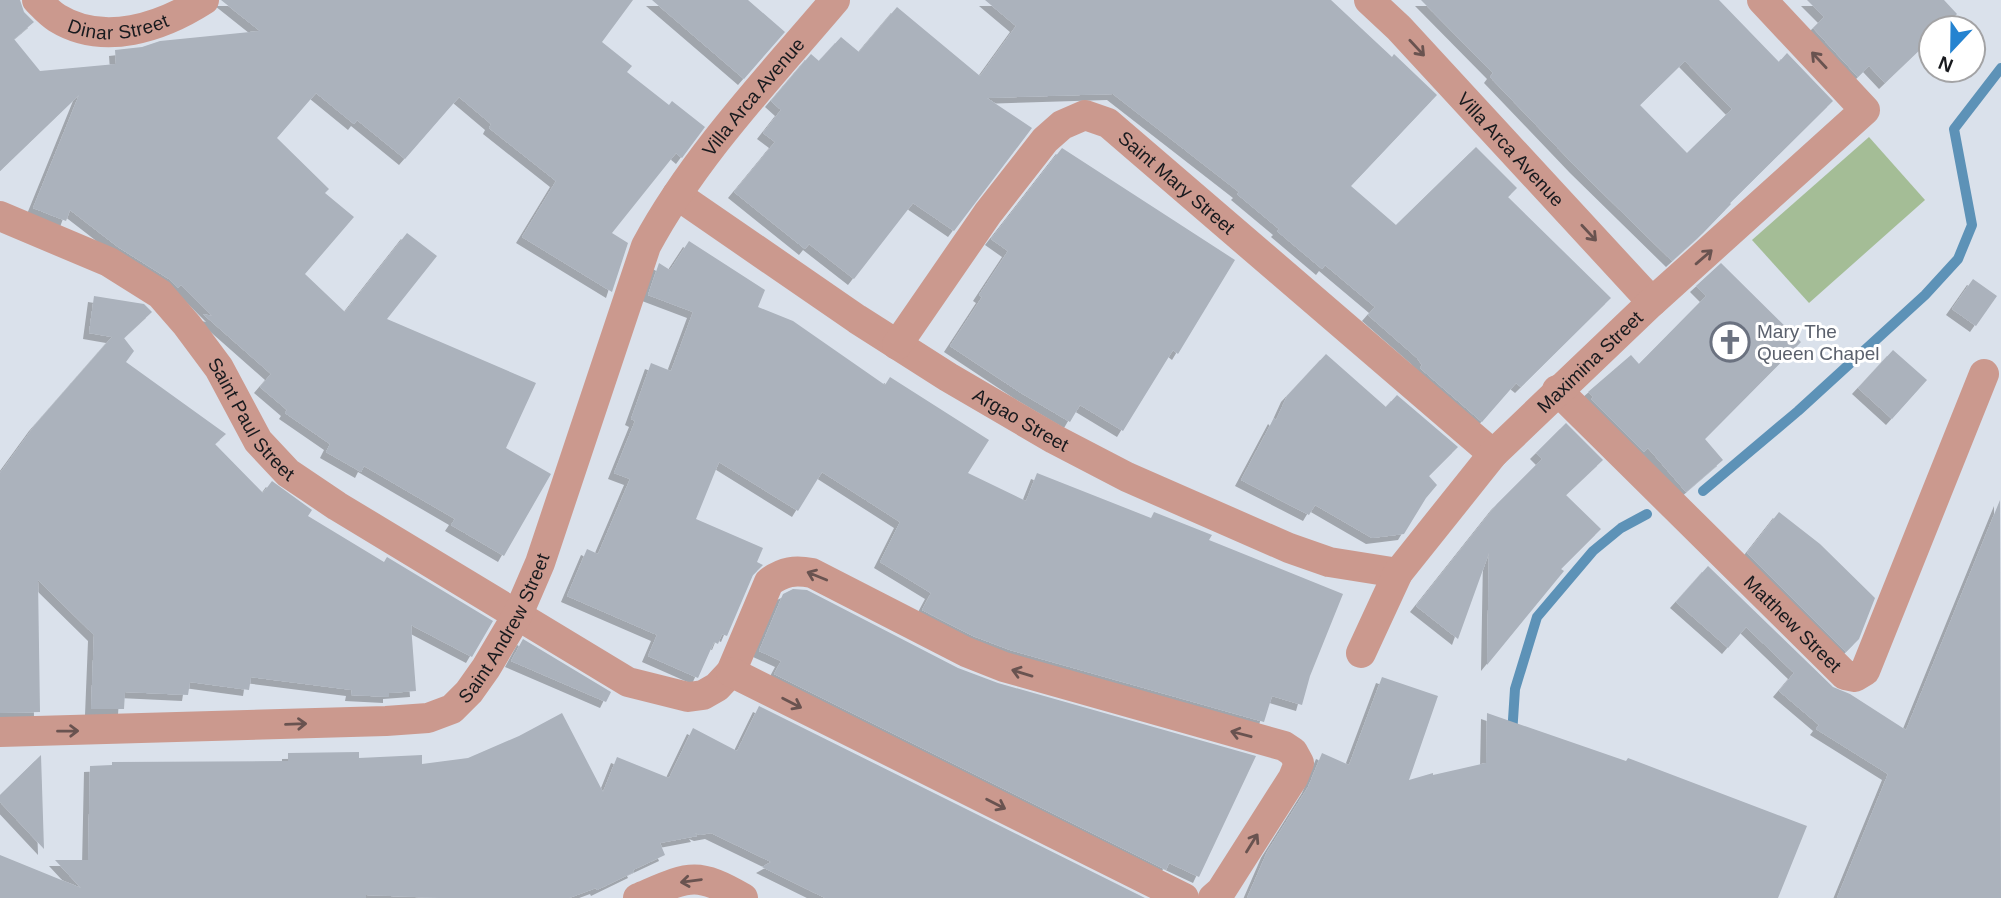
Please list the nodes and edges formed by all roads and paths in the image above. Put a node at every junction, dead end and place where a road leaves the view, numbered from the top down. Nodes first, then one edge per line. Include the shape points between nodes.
1 (37, 0) edge
2 (204, 0) edge
3 (835, 0) edge
4 (1369, 0) edge
5 (1762, 0) edge
6 (677, 195) junction
7 (0, 216) edge
8 (1653, 302) junction
9 (897, 345) junction
10 (1984, 374) dead end
11 (1557, 390) junction
12 (1493, 454) junction
13 (1398, 573) junction
14 (518, 614) junction
15 (1361, 653) dead end
16 (731, 672) junction
17 (0, 732) edge
18 (638, 898) edge
19 (743, 898) edge
20 (1184, 898) edge
21 (1213, 898) edge

1 - 2 street, Dinar Street via 54,17 95,32 133,31 167,22
3 - 6 street, Villa Arca Avenue via 746,104
4 -> 8 street, Villa Arca Avenue
8 -> 5 street, Maximina Street via 1865,110
6 - 9 street, Argao Street
6 - 14 street, Saint Andrew Street via 646,246 540,563
7 - 14 street, Saint Paul Street via 109,262 160,294 219,368 258,441 288,473
8 - 11 street, Maximina Street
9 - 12 street, Saint Mary Street via 1045,139 1084,115 1108,123
9 - 13 street, Argao Street via 1127,477 1329,562
10 - 11 street, Matthew Street via 1865,671 1855,677 1845,674
11 - 12 street, Maximina Street
12 - 13 street, Maximina Street
13 - 15 street, Maximina Street
14 - 16 street, Saint Paul Street via 628,682 688,697 717,687
17 -> 14 street, Saint Andrew Street via 428,718 452,709 470,692
16 -> 20 street
21 -> 16 street via 1293,778 1298,764 1284,746 1004,667 813,573 795,570 769,582
19 -> 18 street via 720,885 693,878

